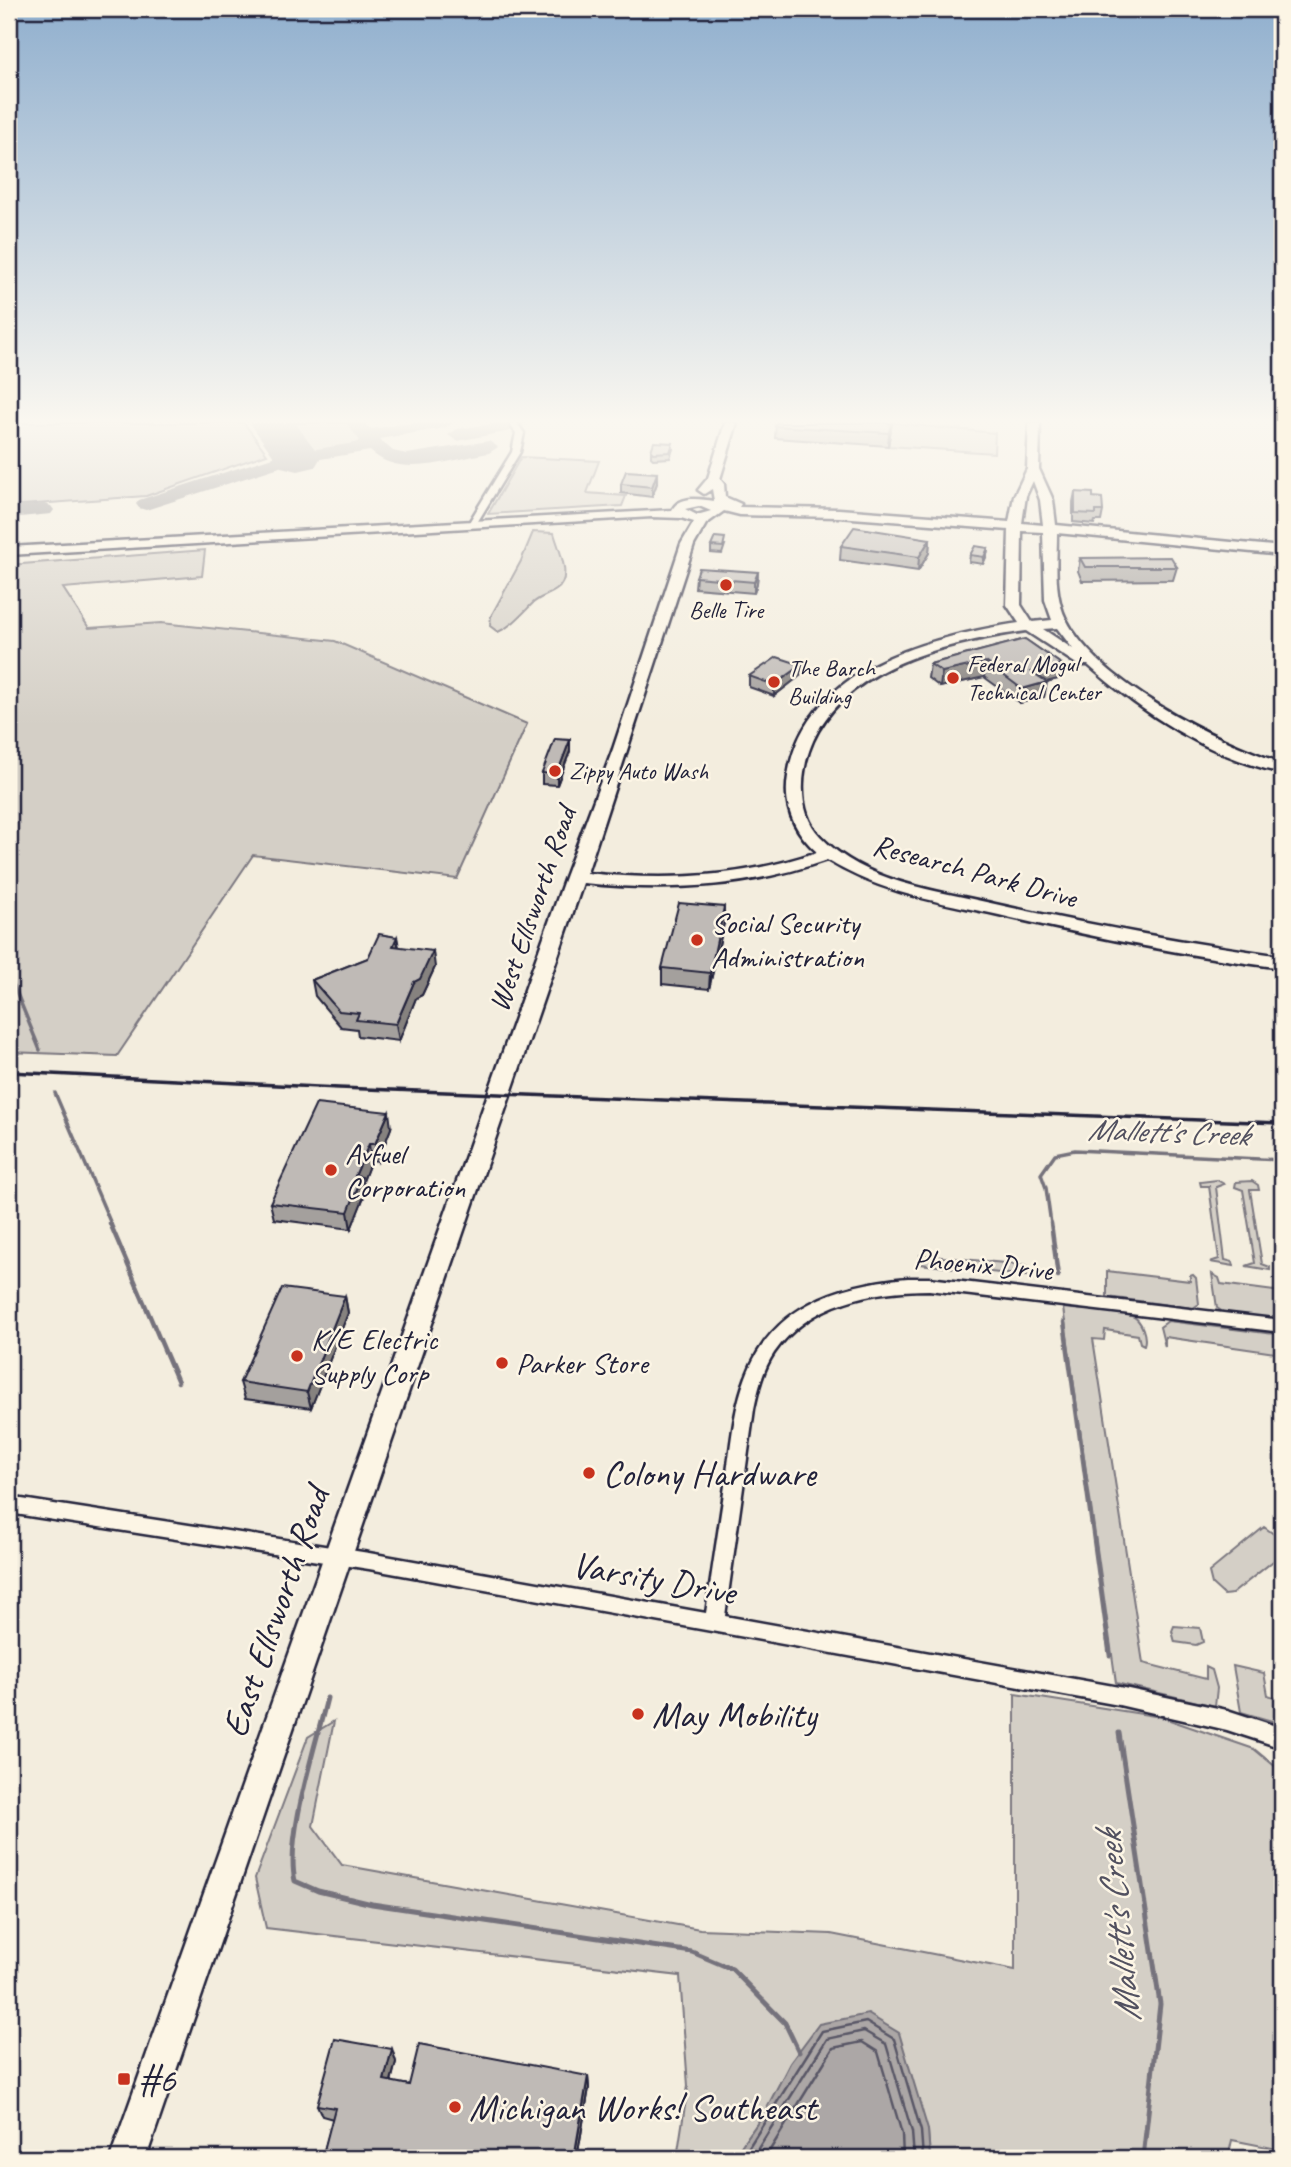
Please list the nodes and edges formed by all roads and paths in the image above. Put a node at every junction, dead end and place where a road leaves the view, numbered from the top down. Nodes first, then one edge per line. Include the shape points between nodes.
1 (470, 524) edge
2 (684, 524) edge
3 (699, 524) edge
4 (912, 524) edge
5 (1016, 524) edge
6 (1049, 524) edge
7 (1015, 533) junction
8 (1050, 535) junction
9 (1177, 541) junction
10 (688, 544) junction
11 (1090, 544) junction
12 (9, 551) edge
13 (1282, 551) edge
14 (1282, 556) edge
15 (1014, 596) junction
16 (1042, 605) junction
17 (1060, 623) junction
18 (1028, 626) junction
19 (1109, 675) junction
20 (1282, 768) edge
21 (830, 853) junction
22 (574, 877) junction
23 (1282, 962) edge
24 (500, 1094) joint
25 (1282, 1326) edge
26 (9, 1506) edge
27 (339, 1556) junction
28 (713, 1623) junction
29 (1282, 1738) edge
30 (128, 2158) edge

1 - 12 main road
2 - 10 main road, West Ellsworth Road via 683,540
3 - 10 main road, West Ellsworth Road
4 - 7 main road
5 - 7 main road
6 - 8 main road
7 - 8 main road
7 - 15 main road
8 - 9 main road
8 - 11 main road
8 - 16 main road
9 - 11 main road via 1154,546
9 - 13 main road
10 - 22 main road, West Ellsworth Road
11 - 14 main road
15 - 16 main road via 1019,602
15 - 18 main road via 1017,612
16 - 17 main road
17 - 18 main road, Research Park Drive
17 - 19 main road
18 - 19 main road
18 - 21 main road, Research Park Drive via 963,638 909,655 865,678 826,709 804,743 795,791 812,839
19 - 20 main road via 1188,730
21 - 22 main road via 779,871 707,883 642,884
21 - 23 main road, Research Park Drive via 870,876 920,892 1152,943
22 - 24 main road, West Ellsworth Road
24 - 27 main road, East Ellsworth Road
25 - 28 street, Phoenix Drive via 929,1283 904,1282 829,1301 781,1332 752,1381
26 - 27 street, Varsity Drive
27 - 28 street, Varsity Drive
27 - 30 main road, East Ellsworth Road
28 - 29 street, Varsity Drive via 1119,1696 1227,1720

